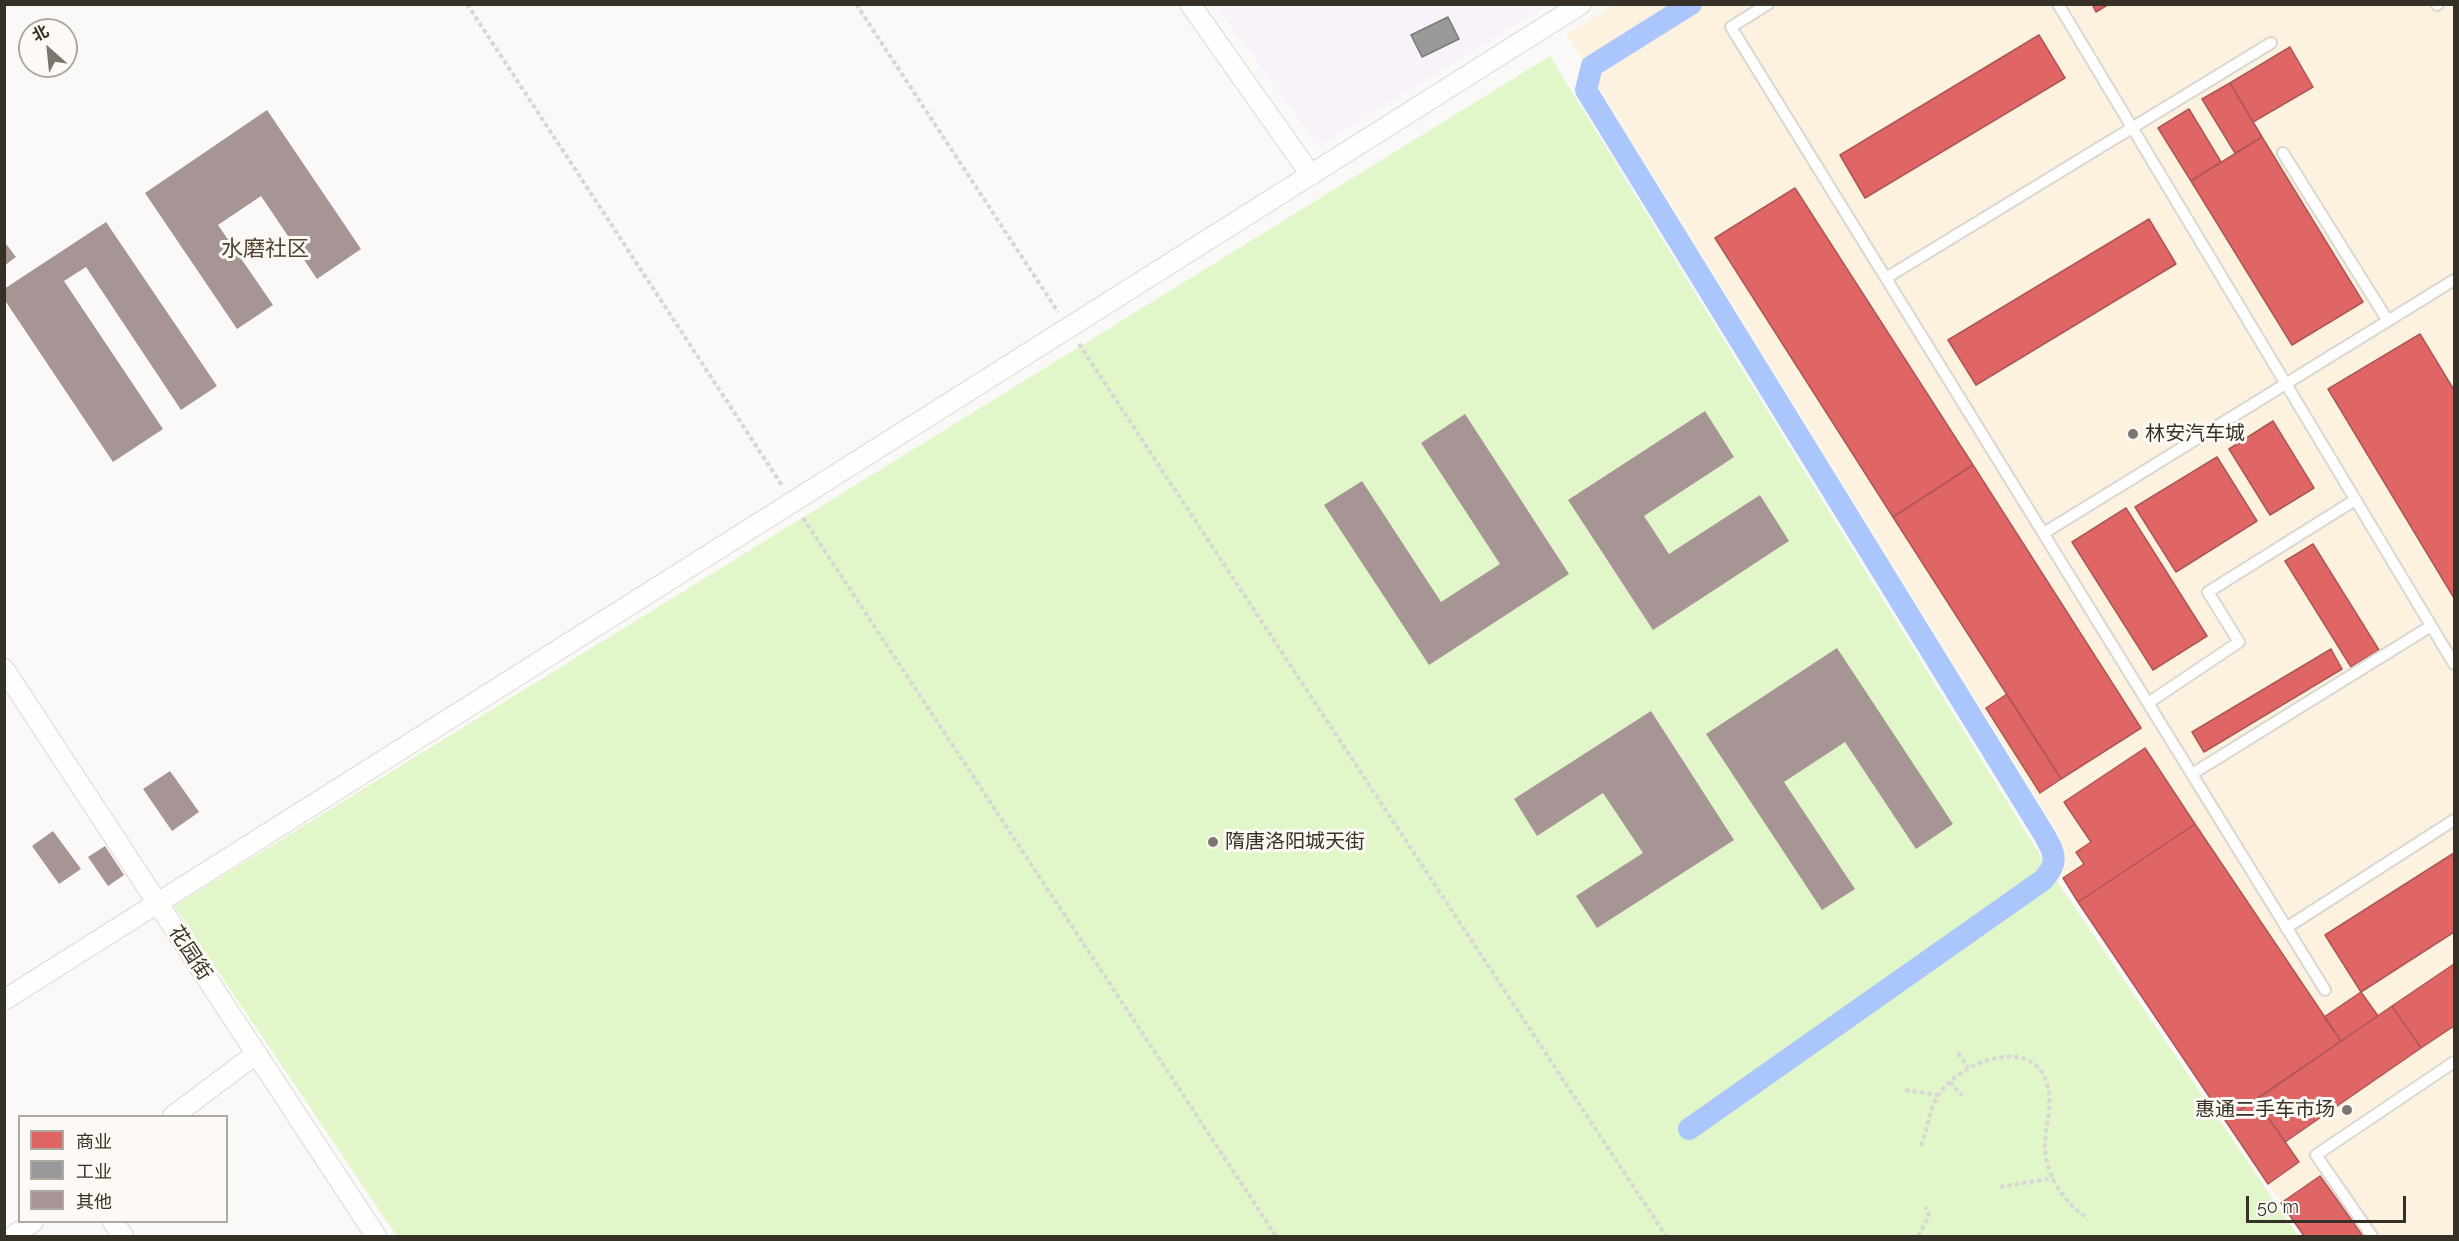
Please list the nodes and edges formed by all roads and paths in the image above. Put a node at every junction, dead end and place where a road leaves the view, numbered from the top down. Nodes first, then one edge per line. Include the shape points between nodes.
1 (467, 4) edge
2 (856, 4) edge
3 (1190, 4) edge
4 (1581, 4) edge
5 (1768, 4) edge
6 (2058, 4) edge
7 (2271, 43) dead end
8 (2132, 128) junction
9 (2283, 153) dead end
10 (1311, 175) junction
11 (1886, 278) junction
12 (2454, 280) edge
13 (2388, 321) junction
14 (1069, 328) junction
15 (2286, 384) junction
16 (2355, 500) junction
17 (793, 502) junction
18 (2044, 533) junction
19 (2431, 626) junction
20 (2454, 664) edge
21 (4, 669) edge
22 (2148, 703) junction
23 (2192, 774) junction
24 (2454, 820) edge
25 (158, 903) junction
26 (2286, 928) junction
27 (2325, 990) dead end
28 (4, 1000) edge
29 (1958, 1053) dead end
30 (256, 1054) junction
31 (2454, 1062) edge
32 (1968, 1068) junction
33 (1950, 1082) junction
34 (1905, 1090) dead end
35 (1938, 1095) junction
36 (1962, 1096) dead end
37 (174, 1115) edge
38 (1921, 1146) dead end
39 (2053, 1178) junction
40 (2000, 1187) dead end
41 (1926, 1207) dead end
42 (2088, 1219) dead end
43 (30, 1223) edge
44 (114, 1223) edge
45 (13, 1236) edge
46 (123, 1236) edge
47 (376, 1236) edge
48 (1276, 1236) edge
49 (1666, 1236) edge
50 (1918, 1236) edge
51 (2372, 1236) edge

1 - 17 path
2 - 14 path
3 - 10 street
4 - 10 street
5 - 11 lane via 1731,27
6 - 8 lane
7 - 8 lane
8 - 11 lane
8 - 15 lane
9 - 13 lane
10 - 14 street
11 - 18 lane
12 - 13 lane
13 - 15 lane
14 - 17 street
14 - 49 path
15 - 16 lane
15 - 18 lane
16 - 19 lane
16 - 22 lane via 2208,592 2239,642
17 - 25 street
17 - 48 path
18 - 22 lane
19 - 20 lane
19 - 23 lane
21 - 25 street, 花园街
22 - 23 lane
23 - 26 lane
24 - 26 lane
25 - 28 street
25 - 30 street, 花园街
26 - 27 lane
29 - 32 path
30 - 37 street
30 - 47 street, 花园街
31 - 51 lane via 2316,1155
32 - 33 path
32 - 39 path via 1998,1057 2017,1057 2040,1071 2049,1098 2045,1145
33 - 35 path
33 - 36 path
34 - 35 path
35 - 38 path
39 - 40 path
39 - 42 path via 2066,1200
41 - 50 path via 1929,1216
43 - 45 street
44 - 46 street

